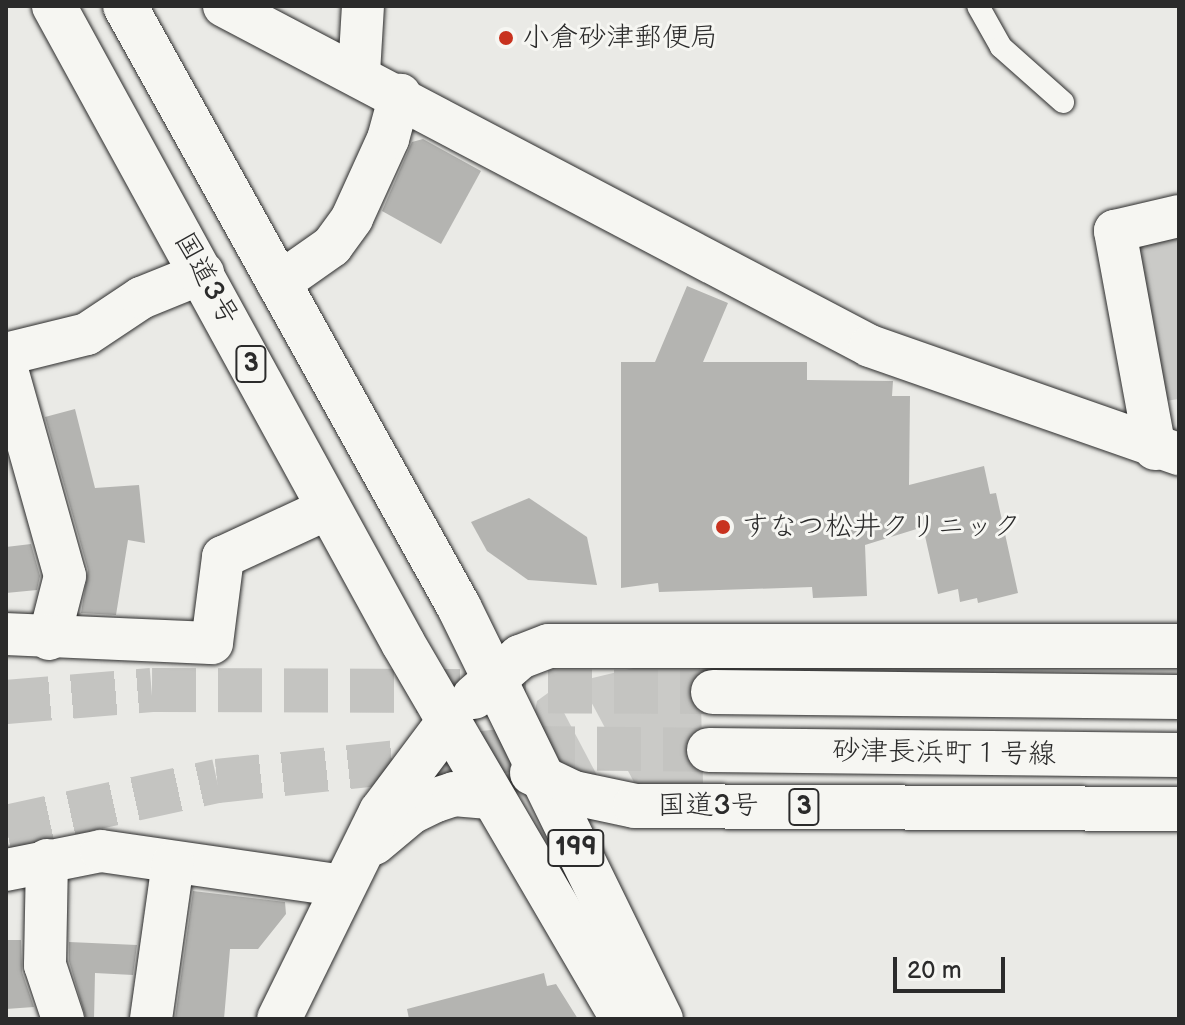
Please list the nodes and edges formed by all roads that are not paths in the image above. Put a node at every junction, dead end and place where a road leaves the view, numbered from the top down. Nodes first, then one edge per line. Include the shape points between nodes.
1 (54, 6) edge
2 (100, 6) edge
3 (125, 6) edge
4 (224, 6) edge
5 (363, 6) edge
6 (978, 6) edge
7 (359, 73) junction
8 (400, 95) junction
9 (1063, 102) dead end
10 (1179, 216) edge
11 (203, 273) junction
12 (278, 284) junction
13 (6, 354) edge
14 (6, 366) edge
15 (1167, 452) edge
16 (329, 508) junction
17 (459, 607) junction
18 (6, 634) edge
19 (49, 639) junction
20 (549, 646) junction
21 (1179, 646) edge
22 (713, 692) tunnel mouth
23 (1179, 697) edge
24 (482, 700) junction
25 (709, 750) tunnel mouth
26 (1179, 755) edge
27 (504, 781) junction
28 (635, 806) junction
29 (1179, 809) edge
30 (47, 860) junction
31 (173, 863) junction
32 (585, 869) junction
33 (6, 870) edge
34 (350, 872) junction
35 (63, 1019) edge
36 (151, 1019) edge
37 (279, 1019) edge
38 (623, 1019) edge
39 (638, 1019) edge
40 (661, 1019) edge

1 - 11 main road, 国道3号 / 3
2 - 24 main road
3 - 12 main road, 国道3号 / 3
4 - 7 street
5 - 7 street
6 - 9 lane via 1001,47
7 - 8 street
8 - 12 street via 388,139 352,218 332,246
8 - 15 street via 870,346
10 - 15 street via 1115,231
11 - 13 street via 141,298 87,334
11 - 16 main road, 国道3号 / 3
12 - 17 main road, 国道3号 / 3
14 - 19 street via 65,576
16 - 19 street via 223,557 212,643
16 - 24 main road, 国道3号 / 3
17 - 20 main road via 493,637
17 - 24 main road, 国道3号 / 3
18 - 19 street
20 - 21 main road
20 - 24 main road
22 - 23 main road, 砂津長浜町１号線
24 - 27 main road, 199
24 - 27 main road, 国道3号 / 3
24 - 34 main road via 402,780
25 - 26 main road, 砂津長浜町１号線
27 - 28 main road, 国道3号 / 3
27 - 32 main road, 199
27 - 34 main road via 411,812
27 - 38 main road, 199
27 - 39 main road
28 - 29 main road, 国道3号 / 3
28 - 32 main road via 596,836
30 - 31 street via 101,851
30 - 33 street
30 - 35 street via 45,965
31 - 34 street
31 - 36 street
32 - 40 main road, 199
34 - 37 main road

